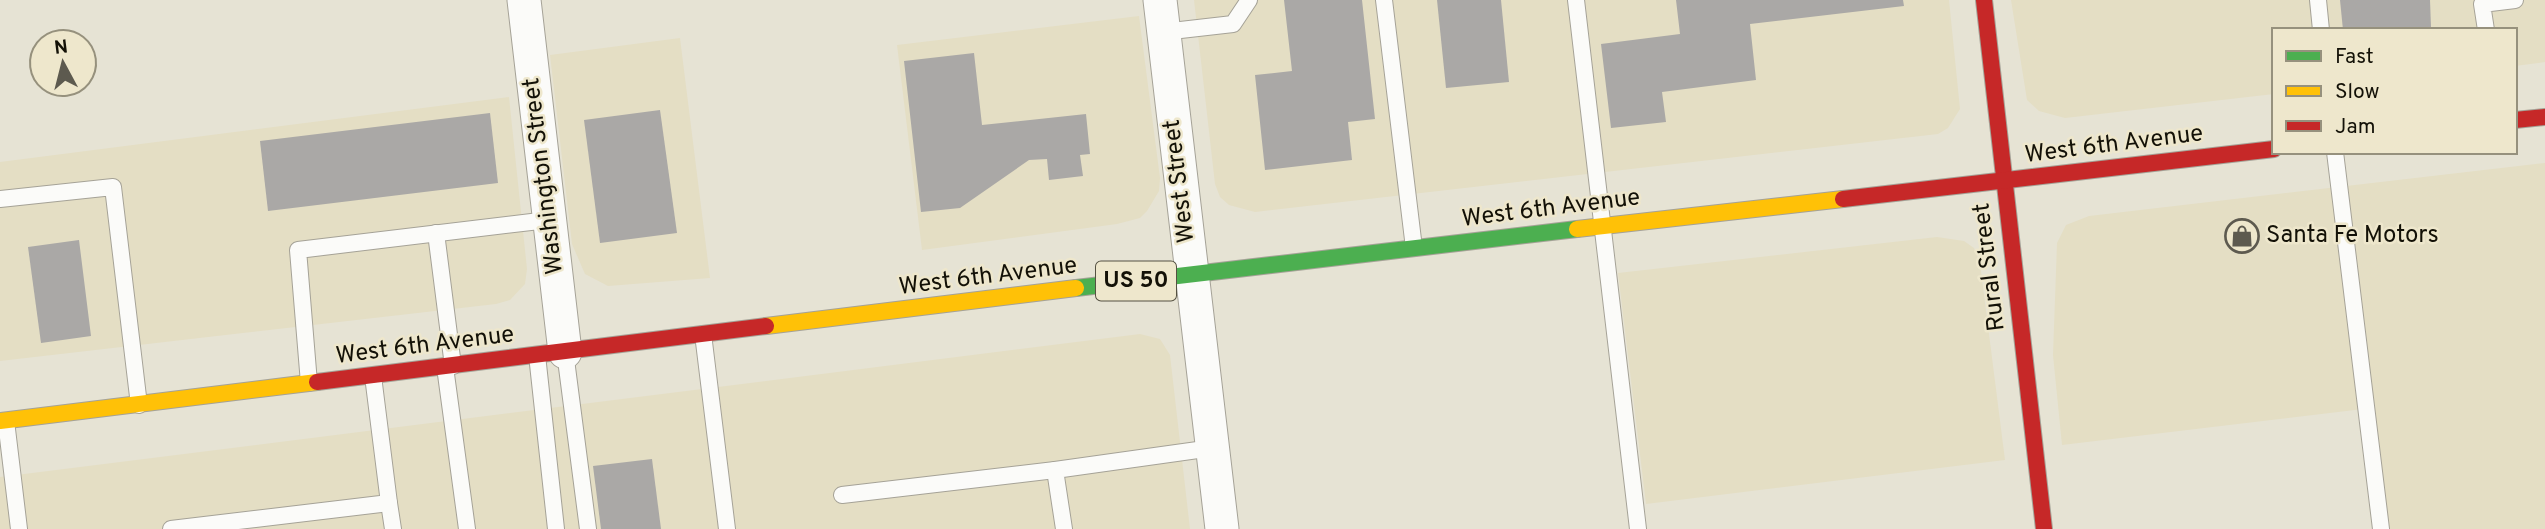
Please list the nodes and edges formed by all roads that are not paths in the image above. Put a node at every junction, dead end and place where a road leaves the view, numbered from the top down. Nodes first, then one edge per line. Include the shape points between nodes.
1 (524, 0) edge
2 (1249, 0) edge
3 (1384, 0) edge
4 (1576, 0) edge
5 (1984, 0) edge
6 (2318, 0) edge
7 (2515, 0) edge
8 (1161, 16) edge
9 (2321, 28) edge
10 (2486, 28) edge
11 (2545, 117) edge
12 (2517, 120) edge
13 (2272, 149) edge
14 (2335, 154) edge
15 (2003, 181) junction
16 (0, 200) edge
17 (548, 219) junction
18 (1602, 226) junction
19 (436, 233) junction
20 (1414, 248) junction
21 (1191, 274) junction
22 (703, 334) junction
23 (551, 354) junction
24 (449, 367) junction
25 (373, 376) junction
26 (309, 383) junction
27 (139, 405) junction
28 (3, 421) edge
29 (1212, 448) junction
30 (1055, 470) junction
31 (842, 495) dead end
32 (389, 503) junction
33 (19, 529) edge
34 (171, 529) edge
35 (393, 529) edge
36 (467, 529) edge
37 (556, 529) edge
38 (588, 529) edge
39 (727, 529) edge
40 (1064, 529) edge
41 (1222, 529) edge
42 (1637, 529) edge
43 (2044, 529) edge
44 (2381, 529) edge

1 - 17 street, Washington Street
2 - 8 lane via 1233,24
3 - 20 lane
4 - 18 lane
5 - 15 main road, Rural Street
6 - 9 lane
7 - 10 lane via 2482,4
8 - 21 street, West Street
11 - 12 main road
13 - 15 main road, West 6th Avenue / US 50
14 - 44 lane
15 - 18 main road, West 6th Avenue / US 50
15 - 43 main road, Rural Street
16 - 27 lane via 113,187
17 - 19 lane
17 - 23 street, Washington Street
18 - 20 main road, West 6th Avenue / US 50
18 - 42 lane
19 - 24 lane
19 - 26 lane via 298,250
20 - 21 main road, West 6th Avenue / US 50
21 - 22 main road, West 6th Avenue / US 50
21 - 29 street, West Street
22 - 23 main road, West 6th Avenue / US 50
22 - 39 lane
23 - 24 main road, West 6th Avenue / US 50
23 - 37 lane
23 - 38 lane
24 - 25 main road, West 6th Avenue / US 50
24 - 36 lane
25 - 26 main road, West 6th Avenue / US 50
25 - 32 lane
26 - 27 main road, West 6th Avenue / US 50
27 - 28 main road, West 6th Avenue / US 50
28 - 33 lane
29 - 30 lane
29 - 41 street, West Street
30 - 31 lane
30 - 40 lane
32 - 34 lane
32 - 35 lane

